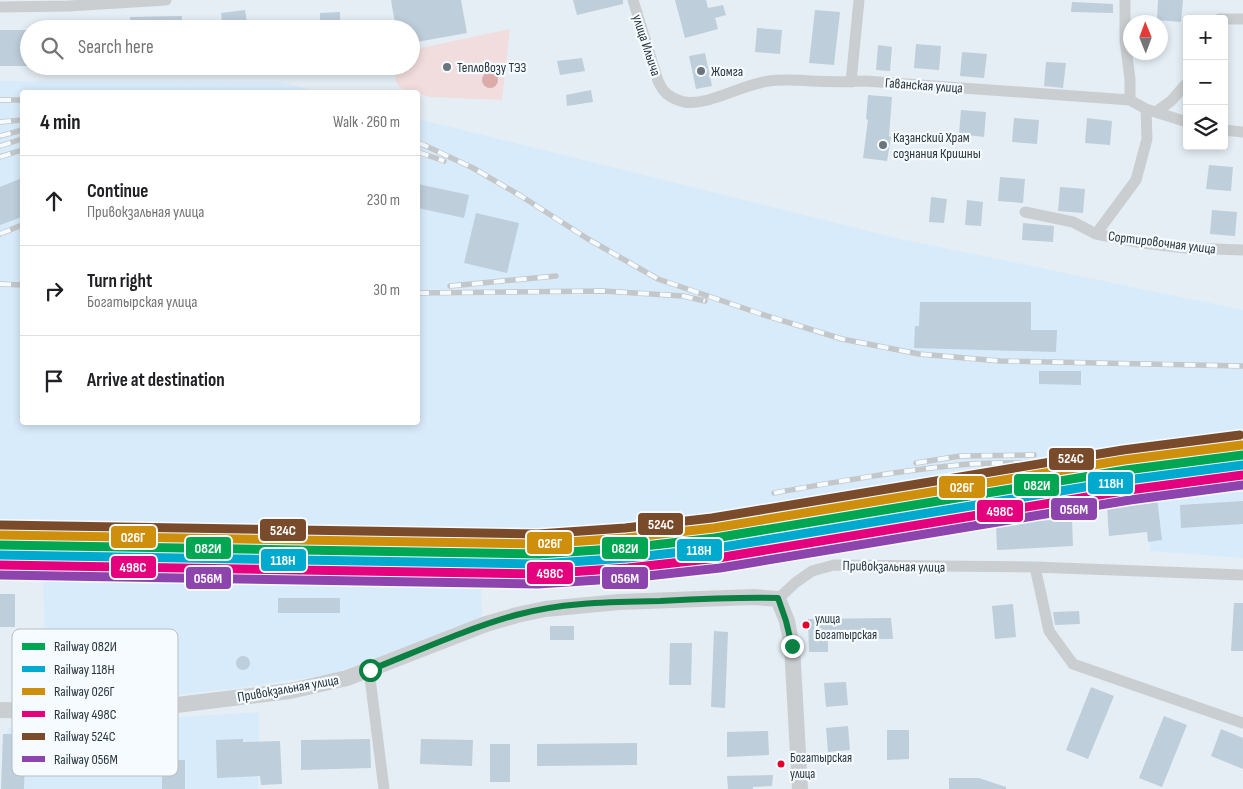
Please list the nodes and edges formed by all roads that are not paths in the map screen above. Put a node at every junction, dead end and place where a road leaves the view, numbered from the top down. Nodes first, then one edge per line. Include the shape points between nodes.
1 (166, 0) edge
2 (633, 0) edge
3 (859, 0) edge
4 (1125, 0) edge
5 (0, 7) edge
6 (1228, 19) edge
7 (1243, 19) edge
8 (851, 82) junction
9 (1183, 88) edge
10 (663, 90) joint
11 (1130, 100) junction
12 (1151, 110) junction
13 (1183, 121) edge
14 (1228, 130) edge
15 (1243, 132) edge
16 (1025, 212) dead end
17 (1096, 234) junction
18 (1243, 250) edge
19 (1035, 567) junction
20 (1243, 574) edge
21 (778, 598) junction
22 (370, 670) junction
23 (178, 705) edge
24 (1243, 723) edge
25 (384, 789) edge
26 (800, 789) edge

1 - 5 street
2 - 10 street, улица Ильича
3 - 8 street
4 - 11 street
6 - 7 street
8 - 10 street, Гаванская улица via 771,80 696,102 677,100
8 - 11 street, Гаванская улица
9 - 12 street via 1171,101
11 - 12 street, Гаванская улица
12 - 13 street, Гаванская улица
12 - 17 street via 1136,180
14 - 15 street
16 - 17 street, Сортировочная улица via 1073,222
17 - 18 street, Сортировочная улица via 1185,248
19 - 20 street, Привокзальная улица
19 - 21 street, Привокзальная улица via 834,565 812,572
19 - 24 street via 1049,631 1073,664
21 - 22 main road, Привокзальная улица via 619,602 545,609 486,624
21 - 26 main road via 792,646
22 - 23 main road, Привокзальная улица via 290,691
22 - 25 street

